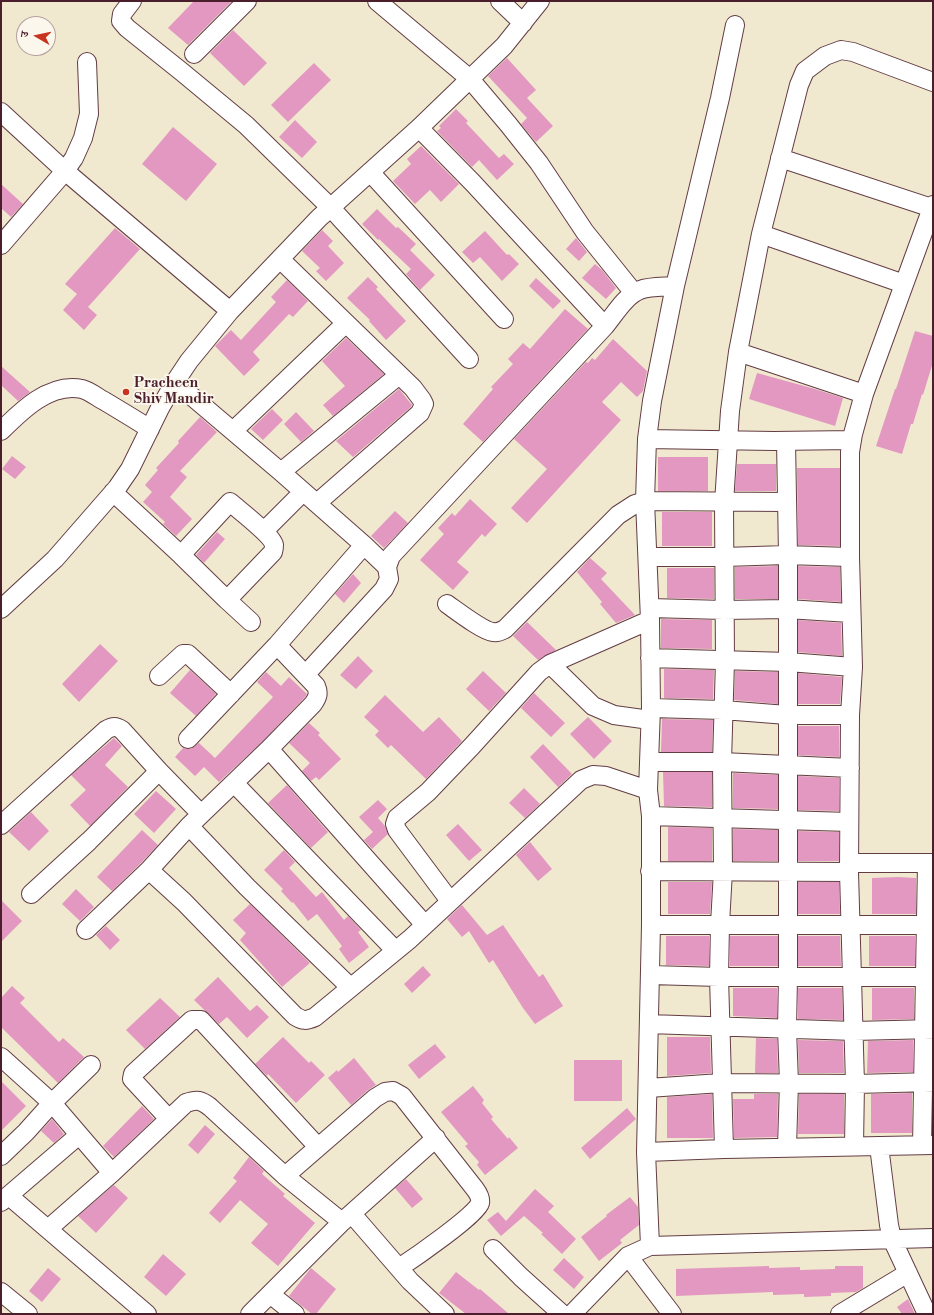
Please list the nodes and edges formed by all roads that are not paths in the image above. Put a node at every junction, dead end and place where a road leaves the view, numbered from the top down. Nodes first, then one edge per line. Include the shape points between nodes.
1 (132, 1) edge
2 (247, 1) edge
3 (377, 1) edge
4 (500, 1) edge
5 (540, 1) edge
6 (523, 23) junction
7 (735, 25) dead end
8 (194, 54) dead end
9 (87, 62) dead end
10 (470, 79) junction
11 (933, 82) edge
12 (1, 112) edge
13 (419, 128) junction
14 (780, 158) junction
15 (64, 171) junction
16 (370, 172) junction
17 (933, 206) edge
18 (331, 208) junction
19 (761, 234) junction
20 (1, 245) edge
21 (280, 259) junction
22 (904, 284) junction
23 (675, 286) junction
24 (634, 293) junction
25 (230, 310) junction
26 (504, 319) dead end
27 (346, 323) junction
28 (605, 326) junction
29 (738, 352) junction
30 (468, 359) dead end
31 (399, 375) junction
32 (175, 382) junction
33 (864, 394) junction
34 (150, 429) junction
35 (1, 431) edge
36 (232, 431) junction
37 (647, 439) junction
38 (852, 440) junction
39 (727, 441) junction
40 (786, 441) junction
41 (281, 472) junction
42 (113, 492) junction
43 (310, 497) junction
44 (645, 502) junction
45 (787, 502) junction
46 (724, 503) junction
47 (264, 531) junction
48 (364, 544) junction
49 (181, 554) junction
50 (788, 555) junction
51 (648, 557) junction
52 (724, 557) junction
53 (850, 557) junction
54 (387, 567) junction
55 (227, 600) junction
56 (447, 604) dead end
57 (787, 609) junction
58 (1, 610) edge
59 (724, 610) junction
60 (850, 613) junction
61 (650, 614) junction
62 (251, 622) dead end
63 (277, 645) junction
64 (650, 658) junction
65 (725, 661) junction
66 (788, 662) junction
67 (550, 664) junction
68 (852, 667) junction
69 (306, 674) junction
70 (159, 676) dead end
71 (231, 694) junction
72 (723, 710) junction
73 (651, 714) junction
74 (787, 715) junction
75 (850, 715) junction
76 (188, 739) dead end
77 (269, 749) junction
78 (650, 762) junction
79 (722, 762) junction
80 (787, 764) junction
81 (850, 768) junction
82 (159, 771) junction
83 (234, 783) junction
84 (648, 790) junction
85 (651, 816) junction
86 (723, 818) junction
87 (195, 820) junction
88 (788, 821) junction
89 (849, 822) junction
90 (1, 824) edge
91 (930, 863) edge
92 (849, 868) junction
93 (149, 870) junction
94 (650, 871) junction
95 (723, 871) junction
96 (788, 872) junction
97 (32, 894) dead end
98 (450, 901) junction
99 (720, 924) junction
100 (425, 925) junction
101 (651, 925) junction
102 (850, 925) junction
103 (930, 925) edge
104 (788, 926) junction
105 (86, 930) dead end
106 (395, 950) junction
107 (651, 975) junction
108 (853, 976) junction
109 (719, 977) junction
110 (788, 977) junction
111 (929, 977) edge
112 (350, 987) junction
113 (649, 1024) junction
114 (720, 1027) junction
115 (787, 1029) junction
116 (929, 1030) edge
117 (854, 1031) junction
118 (1, 1057) edge
119 (91, 1065) dead end
120 (928, 1082) edge
121 (721, 1083) junction
122 (789, 1083) junction
123 (855, 1084) junction
124 (648, 1088) junction
125 (52, 1103) junction
126 (169, 1119) junction
127 (79, 1135) junction
128 (436, 1138) junction
129 (927, 1145) edge
130 (854, 1146) junction
131 (879, 1146) junction
132 (318, 1147) junction
133 (787, 1147) junction
134 (724, 1149) junction
135 (646, 1152) junction
136 (1, 1156) edge
137 (112, 1173) junction
138 (285, 1176) junction
139 (5, 1199) edge
140 (347, 1218) junction
141 (48, 1229) junction
142 (933, 1238) edge
143 (892, 1239) junction
144 (650, 1246) junction
145 (493, 1249) dead end
146 (628, 1256) junction
147 (399, 1268) junction
148 (908, 1273) junction
149 (1, 1292) edge
150 (270, 1294) junction
151 (28, 1314) edge
152 (146, 1314) edge
153 (250, 1314) edge
154 (295, 1314) edge
155 (445, 1314) edge
156 (562, 1314) edge
157 (572, 1314) edge
158 (672, 1314) edge
159 (840, 1314) edge
160 (927, 1314) edge

1 - 18 street via 122,14 121,21 127,28 246,125
2 - 8 street
3 - 10 street
4 - 6 street
5 - 6 street
6 - 10 street via 504,46
7 - 23 street
9 - 15 street via 89,114 83,138 74,158
10 - 13 street
10 - 24 street via 535,158 585,232
11 - 14 street via 854,52 841,50 824,56 805,71
12 - 15 street
13 - 16 street
13 - 28 street
14 - 17 street
14 - 19 street
15 - 20 street
15 - 25 street
16 - 18 street
16 - 26 street
17 - 22 street
18 - 21 street
18 - 30 street
19 - 22 street
19 - 29 street
21 - 25 street
21 - 27 street
22 - 33 street
23 - 24 street via 645,289
23 - 37 street
24 - 28 street
25 - 32 street
27 - 31 street
27 - 36 street
28 - 54 street via 395,551
29 - 33 street
29 - 39 street
31 - 41 street
31 - 43 street via 422,400 423,408 414,418
32 - 34 street
32 - 36 street
33 - 38 street
34 - 35 street via 87,391 74,388 44,396 22,411
34 - 42 street via 130,468
36 - 41 street
37 - 39 street
37 - 44 street
38 - 40 street
38 - 53 street
39 - 40 street
39 - 46 street
40 - 45 street
41 - 43 street
42 - 49 street
42 - 58 street via 55,559
43 - 47 street
43 - 48 street
44 - 46 street
44 - 51 street
44 - 56 street via 635,504 618,515 505,629 498,633 491,632
45 - 46 street
45 - 50 street
46 - 52 street
47 - 49 street via 230,502
47 - 55 street via 274,545 273,552
48 - 54 street
48 - 63 street
49 - 55 street
50 - 52 street
50 - 53 street
50 - 57 street
51 - 52 street
51 - 61 street
52 - 59 street
53 - 60 street
54 - 69 street via 389,579 384,589
55 - 62 street
57 - 59 street
57 - 60 street
57 - 66 street
59 - 61 street
59 - 65 street
60 - 68 street
61 - 64 street
61 - 67 street
63 - 69 street
63 - 71 street
64 - 65 street
64 - 73 street
65 - 66 street
65 - 72 street
66 - 68 street
66 - 74 street
67 - 73 street via 593,706 614,715
67 - 98 street via 539,672 428,792 397,818 397,830
68 - 75 street
69 - 77 street via 316,686 318,697
70 - 71 street via 183,654 188,654
71 - 76 street
72 - 73 street
72 - 74 street
72 - 79 street
73 - 78 street
74 - 75 street
74 - 80 street
75 - 81 street
77 - 83 street
77 - 100 street
78 - 79 street
78 - 84 street
79 - 80 street
79 - 86 street
80 - 81 street
80 - 88 street
81 - 89 street
82 - 87 street
82 - 90 street via 122,730 117,726 112,727
82 - 97 street
83 - 87 street
83 - 106 street
84 - 85 street
84 - 98 street via 606,776 593,775 582,780
85 - 86 street
85 - 94 street
86 - 88 street
86 - 95 street
87 - 93 street
87 - 112 street via 247,886
88 - 89 street
88 - 96 street
89 - 92 street
91 - 92 street
91 - 103 street
92 - 96 street
92 - 102 street
93 - 105 street
93 - 112 street via 302,1020 315,1017
94 - 95 street
94 - 101 street
95 - 96 street
95 - 99 street
96 - 104 street
98 - 100 street
99 - 101 street
99 - 104 street
99 - 109 street
100 - 106 street
101 - 107 street
102 - 103 street
102 - 104 street
102 - 108 street
103 - 111 street
104 - 110 street
106 - 112 street
107 - 109 street
107 - 113 street
108 - 110 street
108 - 111 street
108 - 117 street
109 - 110 street
109 - 114 street
110 - 115 street
111 - 116 street
113 - 114 street
113 - 124 street
114 - 115 street
114 - 121 street
115 - 117 street
115 - 122 street
116 - 117 street
116 - 120 street
117 - 123 street
118 - 125 street
119 - 125 street
120 - 123 street
120 - 129 street
121 - 122 street
121 - 124 street
121 - 134 street
122 - 123 street
122 - 133 street
123 - 130 street
124 - 135 street
125 - 127 street
125 - 136 street
126 - 132 street via 132,1079 133,1074 192,1020 201,1020
126 - 137 street
126 - 138 street via 186,1103 202,1101
127 - 137 street
127 - 139 street
128 - 132 street via 402,1096 393,1091 375,1098
128 - 140 street
128 - 147 street via 475,1189 480,1197 480,1203 469,1216
129 - 131 street
130 - 131 street
130 - 133 street
131 - 143 street
132 - 138 street
133 - 134 street
134 - 135 street
135 - 144 street
137 - 141 street
138 - 140 street
139 - 141 street
140 - 147 street
140 - 150 street
141 - 152 street
142 - 143 street
143 - 144 street
143 - 148 street
144 - 146 street
145 - 156 street
146 - 157 street
146 - 158 street
147 - 155 street
148 - 159 street
148 - 160 street
149 - 151 street
150 - 153 street
150 - 154 street

